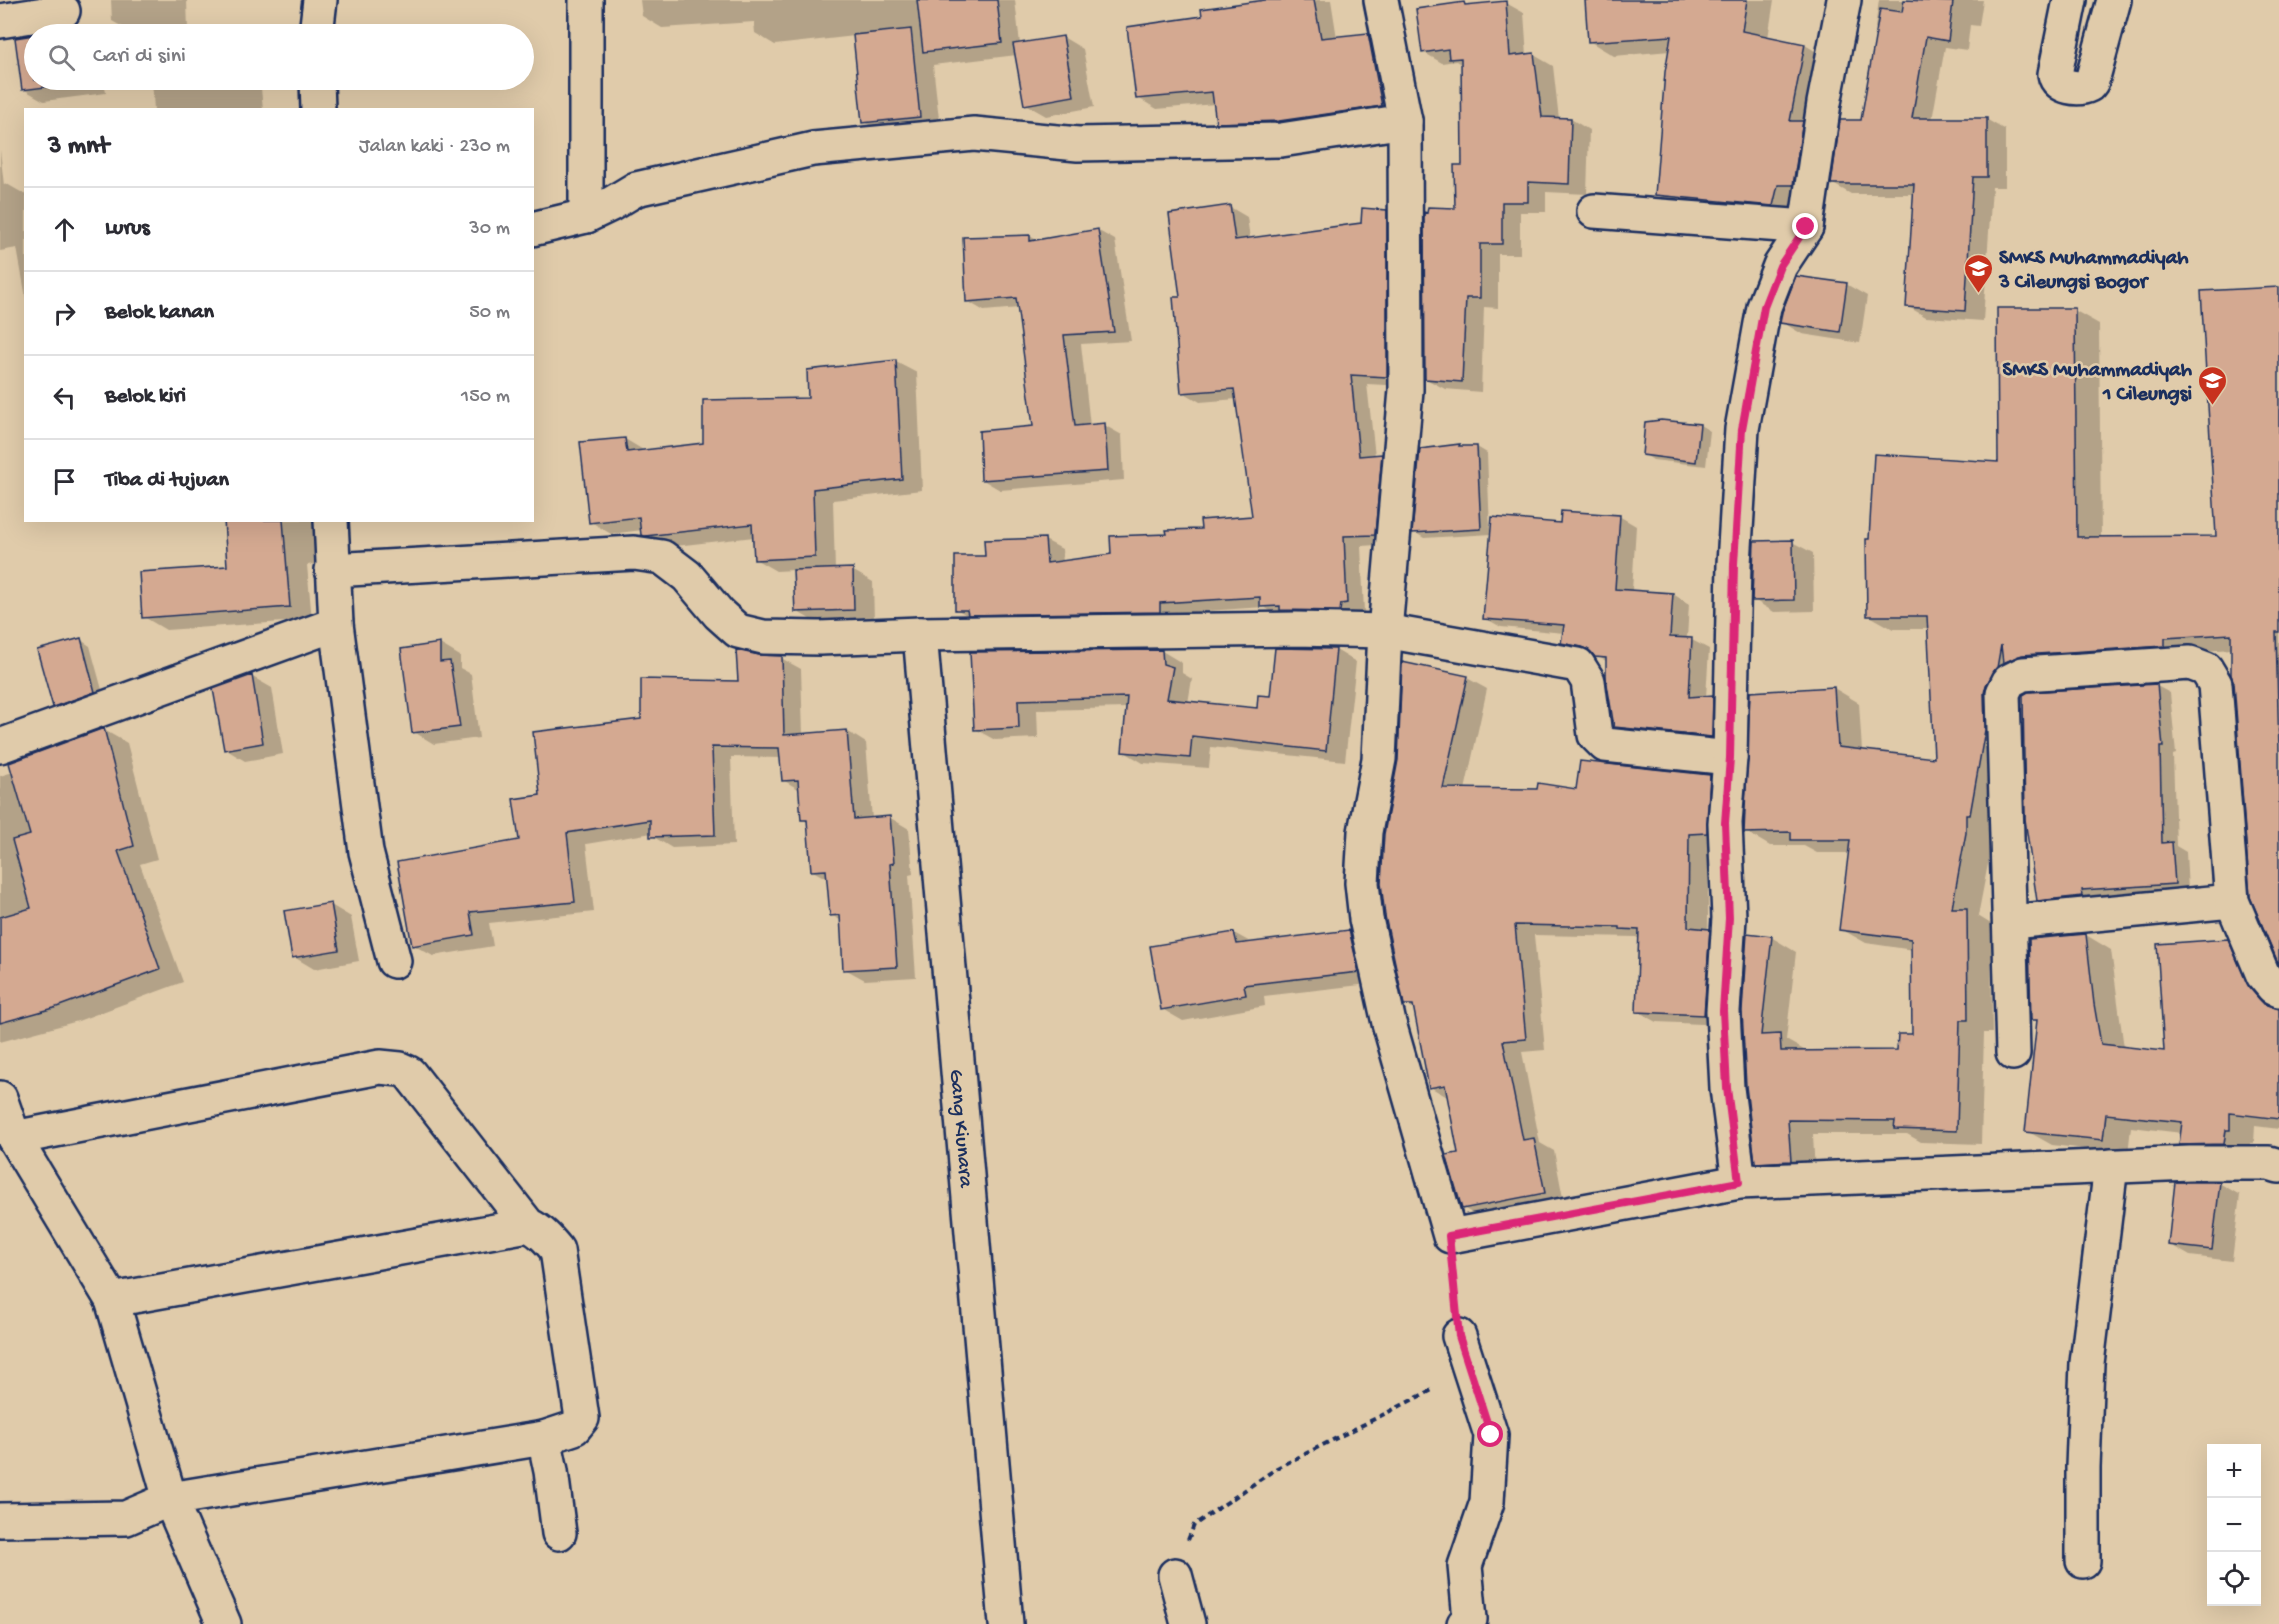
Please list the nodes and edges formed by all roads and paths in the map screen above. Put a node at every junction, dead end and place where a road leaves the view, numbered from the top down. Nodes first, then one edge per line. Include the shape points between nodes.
1 (320, 0) edge
2 (586, 0) edge
3 (1381, 0) edge
4 (1844, 0) edge
5 (2070, 0) edge
6 (2114, 0) edge
7 (63, 10) dead end
8 (0, 21) edge
9 (317, 24) edge
10 (317, 90) edge
11 (318, 108) edge
12 (1405, 121) junction
13 (1594, 211) dead end
14 (586, 216) junction
15 (1806, 227) junction
16 (534, 229) edge
17 (332, 522) edge
18 (333, 570) junction
19 (336, 624) junction
20 (1385, 631) junction
21 (920, 634) junction
22 (0, 746) edge
23 (1730, 758) junction
24 (2232, 901) junction
25 (2010, 922) junction
26 (394, 961) dead end
27 (2279, 990) edge
28 (2013, 1053) dead end
29 (0, 1098) edge
30 (14, 1138) junction
31 (2111, 1166) junction
32 (2279, 1166) edge
33 (1739, 1182) junction
34 (528, 1225) junction
35 (1449, 1236) junction
36 (112, 1300) junction
37 (1459, 1336) junction
38 (544, 1438) junction
39 (170, 1499) junction
40 (0, 1520) edge
41 (559, 1533) dead end
42 (2083, 1561) dead end
43 (1175, 1575) joint
44 (224, 1624) edge
45 (1006, 1624) edge
46 (1188, 1624) edge
47 (1464, 1624) edge

1 - 9 street
2 - 14 street
3 - 12 street
4 - 15 street
5 - 6 street via 2055,75 2060,84 2080,88 2092,81
7 - 8 street
10 - 11 street
12 - 14 street via 1281,140 1078,144 974,134 813,149 636,189
12 - 20 street via 1406,390
13 - 15 street
14 - 16 street
15 - 23 street via 1780,266 1764,307 1742,429 1734,564
17 - 18 street
18 - 19 street
18 - 21 street via 634,553 662,557 687,576 738,631 820,638
19 - 22 street
19 - 26 street via 366,852
20 - 21 street
20 - 23 street via 1578,665 1588,681 1595,735 1605,745
20 - 35 street via 1379,759 1365,832 1362,883 1389,1023
21 - 45 street, Gang Kiunara
23 - 33 street via 1725,823 1729,918 1723,1011 1727,1088
24 - 25 street
24 - 25 street via 2215,684 2206,669 2190,663 2023,674 2009,681 2003,693
24 - 27 street via 2263,975
25 - 28 street
29 - 30 street
30 - 34 street via 380,1067 400,1069 409,1073
30 - 36 street
31 - 32 street
31 - 33 street
31 - 42 street via 2087,1363
33 - 35 street
34 - 36 street
34 - 38 street via 548,1238 557,1250 582,1418 574,1428
35 - 37 path
36 - 39 street
37 - 43 path via 1450,1366 1432,1392 1277,1468 1194,1525
37 - 47 street via 1491,1435 1487,1502 1465,1566 1470,1619
38 - 39 street
38 - 41 street
39 - 40 street via 126,1518
39 - 44 street
43 - 46 street

